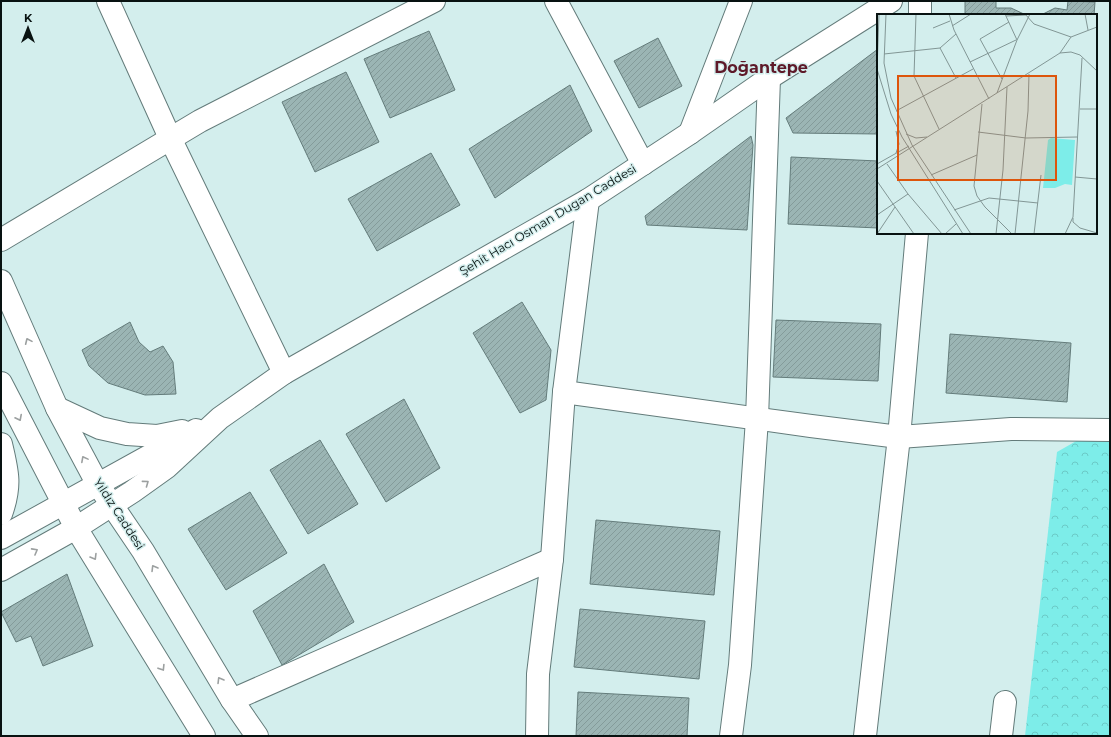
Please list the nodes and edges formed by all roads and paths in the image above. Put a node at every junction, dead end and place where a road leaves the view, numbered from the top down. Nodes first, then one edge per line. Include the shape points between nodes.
1 (108, 1) edge
2 (434, 1) edge
3 (556, 1) edge
4 (890, 1) edge
5 (920, 1) edge
6 (734, 7) edge
7 (403, 8) edge
8 (920, 14) edge
9 (769, 78) junction
10 (690, 133) junction
11 (170, 138) junction
12 (643, 164) junction
13 (588, 200) junction
14 (917, 234) edge
15 (1, 240) edge
16 (1, 281) edge
17 (284, 373) junction
18 (1, 383) edge
19 (564, 392) junction
20 (57, 408) junction
21 (220, 418) junction
22 (757, 419) junction
23 (199, 428) junction
24 (1110, 430) edge
25 (899, 437) junction
26 (1, 444) edge
27 (98, 483) junction
28 (64, 502) junction
29 (112, 506) junction
30 (1, 514) edge
31 (76, 528) junction
32 (1, 538) edge
33 (552, 559) junction
34 (1, 570) edge
35 (232, 700) junction
36 (1005, 702) dead end
37 (204, 736) edge
38 (257, 736) edge
39 (538, 736) edge
40 (731, 736) edge
41 (865, 736) edge
42 (1001, 736) edge

1 - 11 street
2 - 7 street
3 - 12 street
4 - 9 street, Şehit Hacı Osman Dugan Caddesi
5 - 8 street
6 - 10 street
7 - 11 street
9 - 10 street, Şehit Hacı Osman Dugan Caddesi
9 - 22 street
10 - 12 street, Şehit Hacı Osman Dugan Caddesi
11 - 15 street
11 - 17 street
12 - 13 street, Şehit Hacı Osman Dugan Caddesi
13 - 17 street, Şehit Hacı Osman Dugan Caddesi
13 - 19 street
14 - 25 street
20 -> 16 street, Yıldız Caddesi
17 - 21 street, Şehit Hacı Osman Dugan Caddesi
18 -> 28 street
19 - 22 street
19 - 33 street
20 - 23 street via 100,428 127,434 157,436
27 -> 20 street, Yıldız Caddesi
21 - 23 street
29 -> 21 street via 167,467
22 - 25 street
22 - 40 street via 740,665
23 - 27 street
24 - 25 street via 1011,429
25 - 41 street
26 - 30 street via 8,477 7,496
27 - 28 street
27 - 29 street, Yıldız Caddesi
28 - 31 street
28 - 32 street
29 - 31 street
35 -> 29 street, Yıldız Caddesi via 143,551
34 -> 31 street
31 -> 37 street
33 - 35 street
33 - 39 street via 538,674
35 - 38 street, Yıldız Caddesi
36 - 42 street

